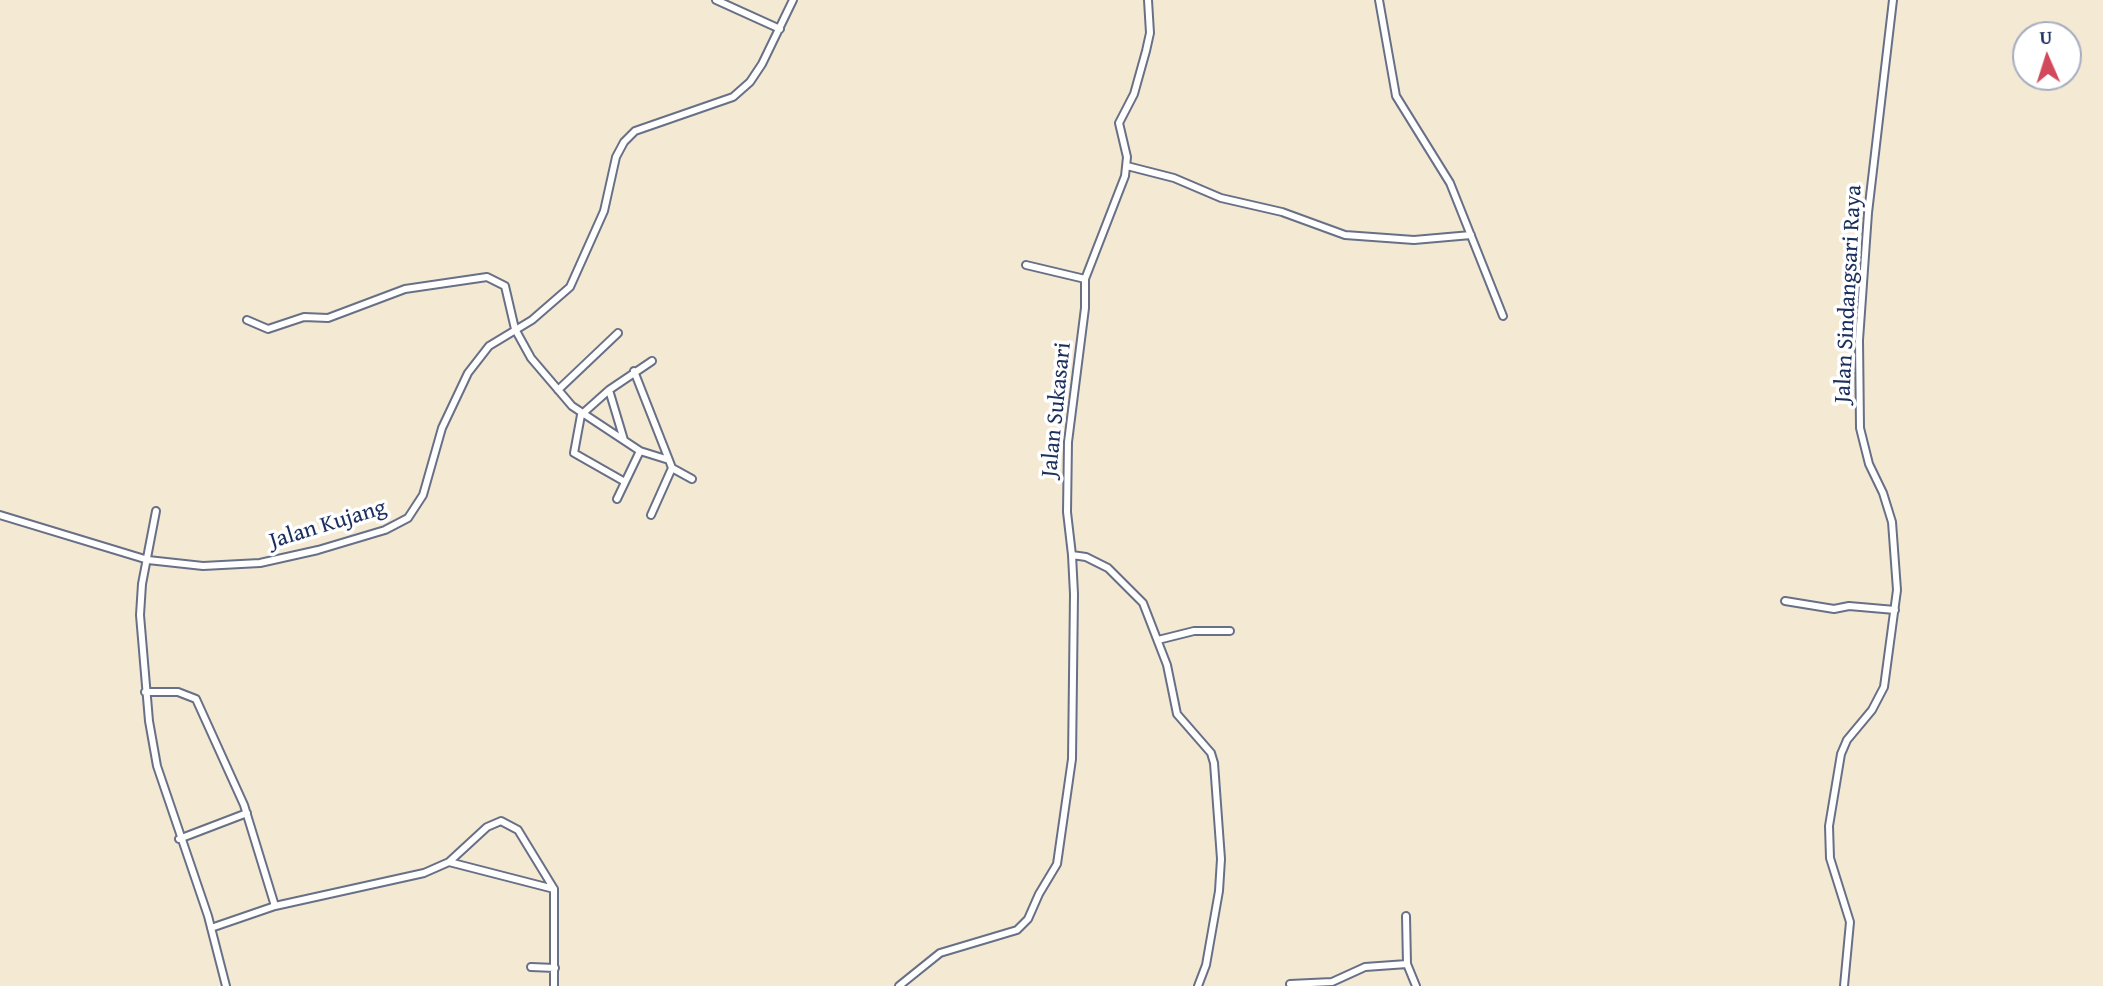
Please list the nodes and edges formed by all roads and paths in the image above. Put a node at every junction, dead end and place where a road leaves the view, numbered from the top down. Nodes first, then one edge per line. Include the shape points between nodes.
1 (716, 0) edge
2 (793, 0) edge
3 (1148, 0) edge
4 (1379, 0) edge
5 (1893, 0) edge
6 (780, 29) junction
7 (1127, 166) junction
8 (1471, 235) junction
9 (1026, 265) dead end
10 (1085, 279) junction
11 (1503, 316) dead end
12 (247, 320) dead end
13 (515, 329) junction
14 (618, 333) dead end
15 (652, 361) dead end
16 (634, 370) junction
17 (558, 390) junction
18 (609, 390) junction
19 (581, 415) junction
20 (624, 442) junction
21 (640, 451) junction
22 (669, 460) junction
23 (672, 468) junction
24 (692, 479) dead end
25 (625, 482) junction
26 (617, 499) dead end
27 (156, 511) dead end
28 (0, 515) edge
29 (651, 515) dead end
30 (1072, 555) junction
31 (148, 560) junction
32 (1785, 601) dead end
33 (1895, 610) junction
34 (1230, 631) dead end
35 (1158, 640) junction
36 (145, 692) junction
37 (247, 813) junction
38 (179, 839) junction
39 (449, 862) junction
40 (554, 889) junction
41 (275, 906) junction
42 (1406, 915) dead end
43 (211, 928) junction
44 (1407, 964) junction
45 (531, 967) dead end
46 (555, 968) junction
47 (1290, 984) dead end
48 (226, 986) edge
49 (554, 986) edge
50 (899, 986) edge
51 (1198, 986) edge
52 (1416, 986) edge
53 (1844, 986) edge

1 - 6 street
2 - 6 street, Jalan Kujang
3 - 7 street, Jalan Sukasari via 1146,51 1134,94 1119,123
4 - 8 street via 1396,96 1447,176
5 - 33 street, Jalan Sindangsari Raya via 1868,213 1859,340 1860,428 1892,522 1897,565
6 - 13 street, Jalan Kujang via 750,82 733,97 635,131 624,142 616,157 604,211 570,287 551,306
7 - 8 street via 1345,235 1414,240
7 - 10 street, Jalan Sukasari
8 - 11 street
9 - 10 street
10 - 30 street, Jalan Sukasari via 1068,442
12 - 13 street via 268,328 304,317 328,318 405,289 487,277 505,286
13 - 17 street via 531,358
13 - 31 street, Jalan Kujang via 489,346 468,373 442,428 424,495 408,518 366,537 260,563 203,566
14 - 17 street
15 - 16 street
16 - 18 street
16 - 22 street
17 - 19 street
18 - 19 street
18 - 20 street
19 - 20 street
19 - 25 street via 575,453
20 - 21 street
21 - 22 street
21 - 25 street
22 - 23 street
23 - 24 street
23 - 29 street
25 - 26 street
27 - 31 street
28 - 31 street, Jalan Kujang
30 - 35 street via 1098,562 1123,581 1143,603
30 - 50 street, Jalan Sukasari via 1072,759 1057,864 1028,919 1017,930 946,951
31 - 36 street via 140,615
32 - 33 street via 1834,610 1849,606
33 - 53 street, Jalan Sindangsari Raya via 1884,687 1847,740 1829,826 1830,858 1850,922
34 - 35 street via 1194,631
35 - 51 street via 1177,714 1211,753 1216,773 1219,891
36 - 37 street via 178,692 196,699
36 - 38 street via 157,766
37 - 38 street
37 - 41 street
38 - 43 street
39 - 40 street
39 - 40 street via 487,827 501,821 518,830
39 - 41 street via 424,873
40 - 46 street
41 - 43 street
42 - 44 street
43 - 48 street
44 - 47 street via 1365,967 1332,982
44 - 52 street
45 - 46 street
46 - 49 street

